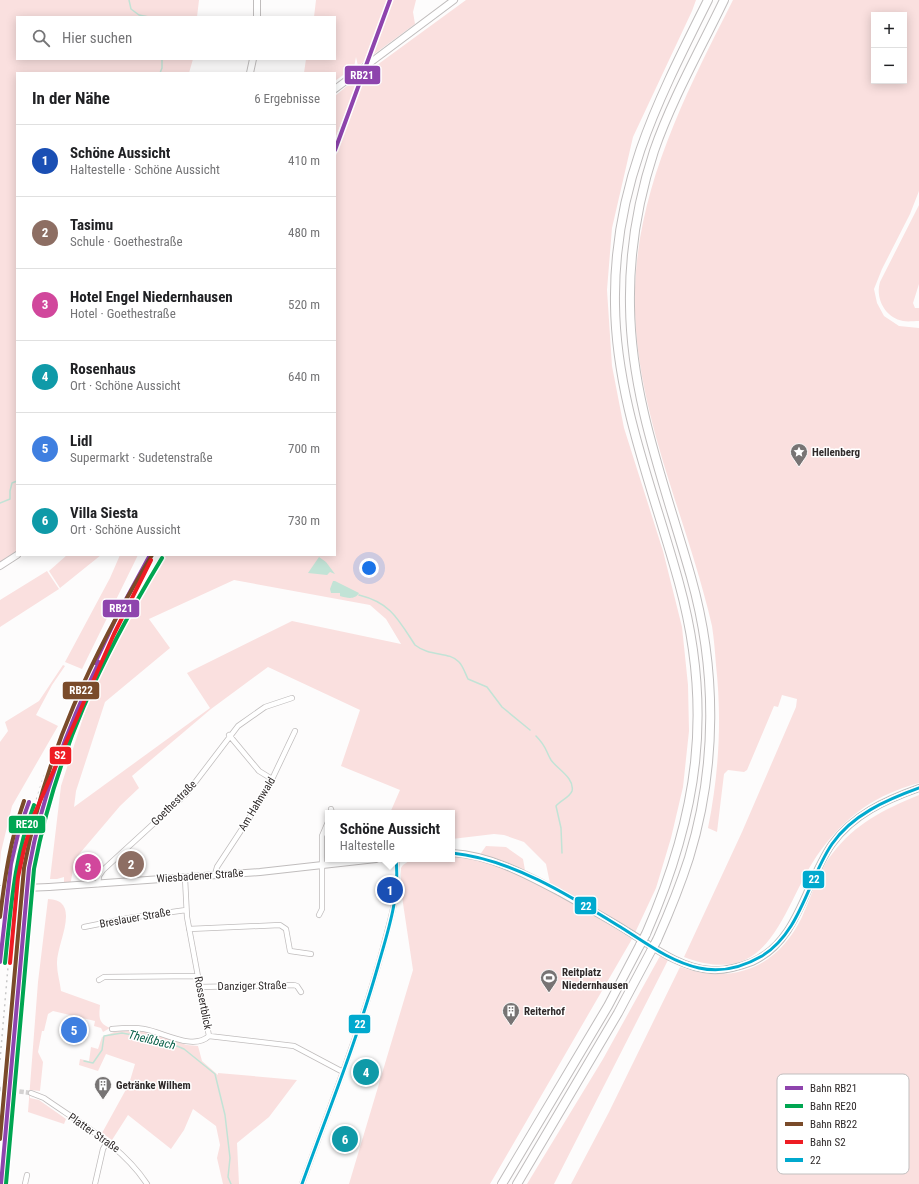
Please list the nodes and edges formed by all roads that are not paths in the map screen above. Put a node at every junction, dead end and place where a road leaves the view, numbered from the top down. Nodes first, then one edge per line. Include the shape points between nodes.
1 (257, 0) edge
2 (454, 0) edge
3 (702, 0) edge
4 (708, 0) edge
5 (724, 0) edge
6 (701, 13) junction
7 (257, 16) edge
8 (253, 60) edge
9 (250, 72) edge
10 (336, 88) edge
11 (16, 556) edge
12 (0, 566) edge
13 (292, 698) dead end
14 (295, 731) dead end
15 (229, 735) junction
16 (272, 779) junction
17 (919, 788) edge
18 (325, 829) edge
19 (455, 853) edge
20 (352, 862) edge
21 (396, 862) edge
22 (320, 866) junction
23 (215, 874) junction
24 (185, 878) junction
25 (98, 884) junction
26 (0, 889) edge
27 (186, 910) junction
28 (319, 915) dead end
29 (84, 927) dead end
30 (189, 929) junction
31 (311, 954) dead end
32 (197, 976) junction
33 (99, 980) dead end
34 (200, 987) junction
35 (301, 992) dead end
36 (112, 1029) dead end
37 (209, 1036) junction
38 (343, 1072) junction
39 (31, 1094) tunnel mouth
40 (107, 1142) junction
41 (26, 1175) dead end
42 (25, 1184) edge
43 (95, 1184) edge
44 (147, 1184) edge
45 (302, 1184) edge
46 (502, 1184) edge
47 (517, 1184) edge

1 - 7 main road
2 - 10 main road
3 - 6 highway
4 - 6 highway
5 - 47 highway, bridge via 654,151 637,223 630,279 631,334 638,388 648,434 698,603 707,654 710,706 706,783 696,833 681,883 657,940 618,1013
6 - 46 highway, bridge via 656,106 636,162 622,220 615,278 616,335 624,392 684,600 694,656 697,687 696,756 689,806 669,879 646,934 608,1006
8 - 9 main road
11 - 12 main road
13 - 15 street, Goethestraße via 265,707
14 - 16 street, Am Hahnwald
15 - 16 street via 259,771
15 - 25 street, Goethestraße via 187,793 103,870
16 - 23 street, Am Hahnwald
17 - 19 main road via 871,808 851,823 832,844 820,864 797,915 784,935 757,959 724,970 682,963 540,882 479,856
18 - 22 street via 322,836
20 - 22 main road, Wiesbadener Straße
21 - 38 street via 398,884 390,919 365,1012
22 - 23 main road, Wiesbadener Straße
22 - 28 street via 322,909
23 - 24 main road, Wiesbadener Straße
24 - 25 main road, Wiesbadener Straße
24 - 27 street, Rossertblick
25 - 26 main road, Wiesbadener Straße, bridge
27 - 29 street, Breslauer Straße
27 - 30 street, Rossertblick
30 - 31 street via 280,925 286,929 290,951
30 - 32 street, Rossertblick
32 - 33 street via 104,977
32 - 34 street, Rossertblick
34 - 35 street, Danziger Straße via 297,986
34 - 37 street, Rossertblick
36 - 37 street via 146,1029 192,1043
37 - 38 street, Rossertblick via 294,1046
38 - 45 street
39 - 40 street, Platter Straße via 44,1098
40 - 43 street
40 - 44 street, Platter Straße via 128,1159
41 - 42 street

